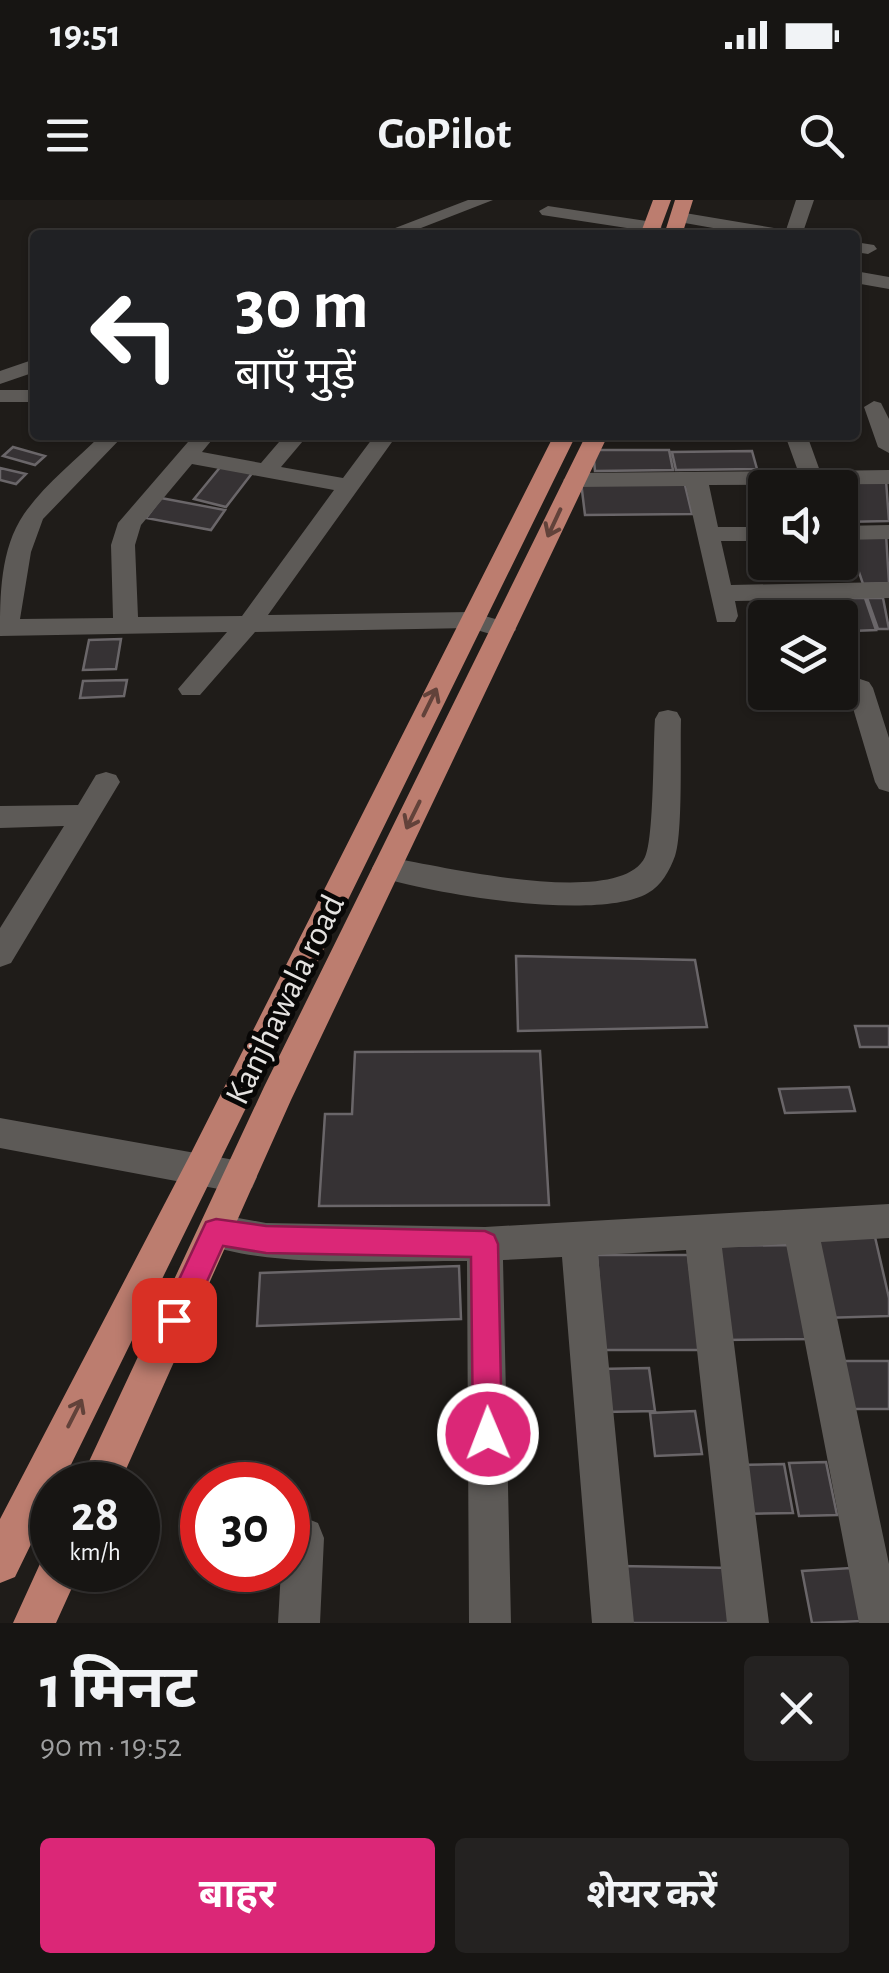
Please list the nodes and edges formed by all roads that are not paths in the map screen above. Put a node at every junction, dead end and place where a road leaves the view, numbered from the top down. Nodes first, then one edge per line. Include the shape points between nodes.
1 (484, 200) edge
2 (662, 200) edge
3 (806, 200) edge
4 (548, 212) edge
5 (679, 217) edge
6 (400, 230) edge
7 (646, 230) edge
8 (651, 230) edge
9 (764, 230) edge
10 (792, 230) edge
11 (860, 277) edge
12 (889, 283) edge
13 (30, 367) edge
14 (0, 378) edge
15 (0, 396) edge
16 (30, 396) edge
17 (873, 407) edge
18 (107, 440) edge
19 (200, 440) edge
20 (293, 440) edge
21 (382, 440) edge
22 (562, 440) edge
23 (594, 440) edge
24 (796, 440) edge
25 (889, 447) edge
26 (186, 456) junction
27 (266, 470) junction
28 (798, 470) edge
29 (889, 477) edge
30 (858, 478) edge
31 (696, 479) junction
32 (574, 480) junction
33 (748, 480) edge
34 (348, 486) junction
35 (889, 532) edge
36 (858, 533) edge
37 (708, 534) junction
38 (748, 534) edge
39 (819, 580) edge
40 (889, 590) edge
41 (822, 591) junction
42 (471, 620) junction
43 (250, 621) junction
44 (126, 624) junction
45 (3, 628) edge
46 (504, 630) junction
47 (860, 688) dead end
48 (191, 689) dead end
49 (668, 719) dead end
50 (106, 782) dead end
51 (889, 782) edge
52 (86, 815) junction
53 (0, 816) edge
54 (387, 868) junction
55 (12, 915) edge
56 (0, 954) edge
57 (0, 1132) edge
58 (200, 1170) junction
59 (240, 1177) junction
60 (889, 1221) edge
61 (800, 1225) junction
62 (702, 1230) junction
63 (216, 1232) junction
64 (578, 1238) junction
65 (485, 1244) junction
66 (109, 1462) edge
67 (0, 1562) edge
68 (49, 1592) edge
69 (301, 1592) edge
70 (34, 1623) edge
71 (299, 1623) edge
72 (490, 1623) edge
73 (612, 1623) edge
74 (748, 1623) edge
75 (880, 1623) edge

1 - 6 street
2 - 8 main road
3 - 10 street
4 - 7 street
5 - 9 street
11 - 12 street
13 - 14 street
15 - 16 street
17 - 25 street
18 - 45 street via 33,517
19 - 26 street
20 - 27 street
21 - 34 street
22 - 42 main road, Kanjhawala road
23 - 32 main road, Kanjhawala road
24 - 28 street
26 - 27 street
26 - 44 street via 126,534
27 - 34 street
29 - 30 street
31 - 32 street
31 - 33 street
31 - 37 street
32 -> 46 main road, Kanjhawala road
34 - 43 street
35 - 36 street
37 - 38 street
37 - 41 street via 724,605
39 - 41 street
40 - 41 street
42 - 43 street
42 - 46 street
58 -> 42 main road, Kanjhawala road
43 - 44 street
43 - 48 street
44 - 45 street
46 -> 54 main road, Kanjhawala road
47 - 51 street
49 - 54 street via 662,852 637,886 584,894
50 - 52 street
52 - 53 street
52 - 55 street
54 - 59 main road, Kanjhawala road
55 - 56 street
57 - 58 street
58 - 59 street
67 -> 58 main road, Kanjhawala road
59 - 63 main road, Kanjhawala road
60 - 61 street
61 - 62 street
61 - 75 street
62 - 64 street
62 - 74 street
63 - 65 street via 266,1240
63 - 66 main road, Kanjhawala road
64 - 65 street
64 - 73 street
65 - 72 street
68 - 70 main road
69 - 71 street

